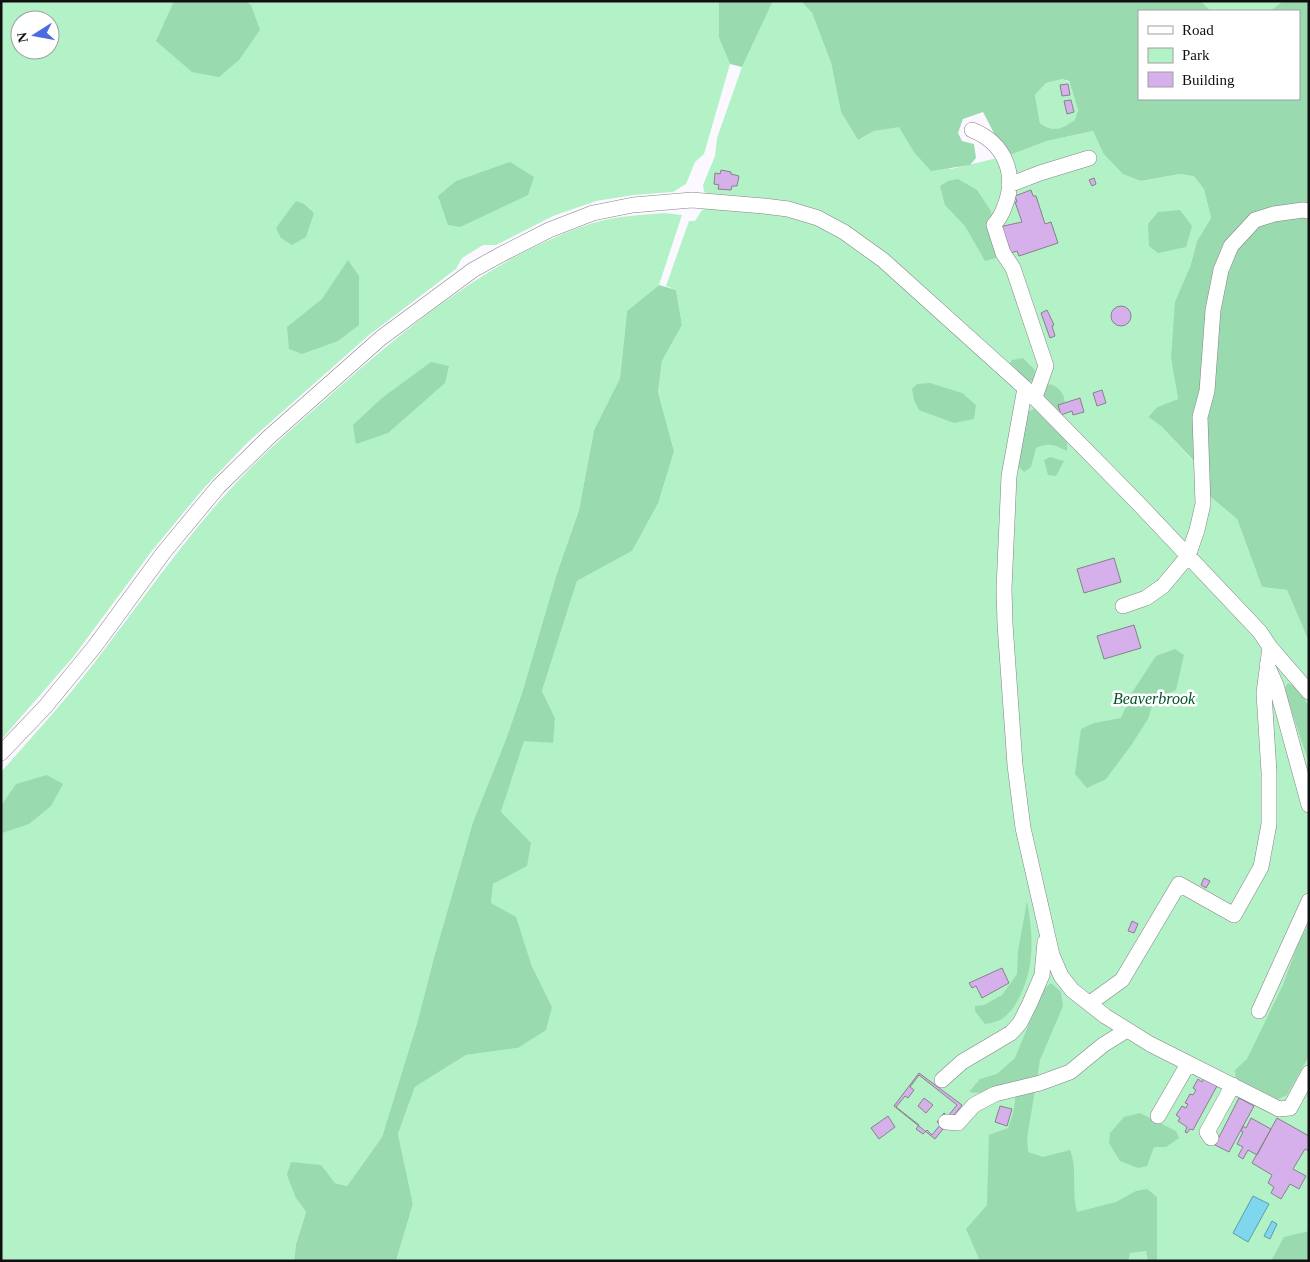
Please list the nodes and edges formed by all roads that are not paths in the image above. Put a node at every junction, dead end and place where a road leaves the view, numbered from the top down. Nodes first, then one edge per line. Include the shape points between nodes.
1 (972, 130) dead end
2 (1089, 158) dead end
3 (1009, 185) junction
4 (1309, 211) edge
5 (1030, 393) junction
6 (1188, 556) junction
7 (1123, 606) dead end
8 (1270, 647) junction
9 (1267, 664) junction
10 (1309, 692) edge
11 (1, 754) edge
12 (1309, 805) edge
13 (1309, 901) edge
14 (1046, 933) junction
15 (1042, 975) junction
16 (1061, 976) junction
17 (1090, 1003) junction
18 (1259, 1011) dead end
19 (1127, 1030) junction
20 (1188, 1064) junction
21 (1309, 1073) edge
22 (942, 1080) dead end
23 (1233, 1085) junction
24 (1158, 1116) dead end
25 (946, 1122) dead end
26 (1211, 1138) dead end

1 - 3 lane via 993,141 1003,153
2 - 3 lane
3 - 5 lane via 1005,207 994,225 1003,253 1013,268 1046,366
4 - 6 lane via 1274,214 1255,220 1231,246 1221,270 1213,310 1207,391 1200,417 1203,504
5 - 6 lane
5 - 11 lane via 883,260 818,218 788,209 692,200 633,204 593,213 549,230 473,270 381,338 296,412 218,488 164,552 46,706
5 - 14 lane via 1009,476 1004,624 1023,828
6 - 7 lane via 1163,586 1146,598
6 - 8 lane via 1260,632
8 - 9 lane
8 - 10 lane
9 - 12 lane via 1276,685
9 - 17 lane via 1264,693 1270,824 1261,867 1234,915 1179,884 1122,980
13 - 18 lane
14 - 15 lane
14 - 16 lane
15 - 16 lane
15 - 22 lane via 1020,1023 1011,1033 962,1062
16 - 17 lane via 1072,990
17 - 19 lane
19 - 20 lane
19 - 25 lane via 1070,1072 995,1094 974,1104 958,1123
20 - 23 lane
20 - 24 lane
21 - 23 lane via 1290,1108 1278,1109
23 - 26 lane via 1207,1132

